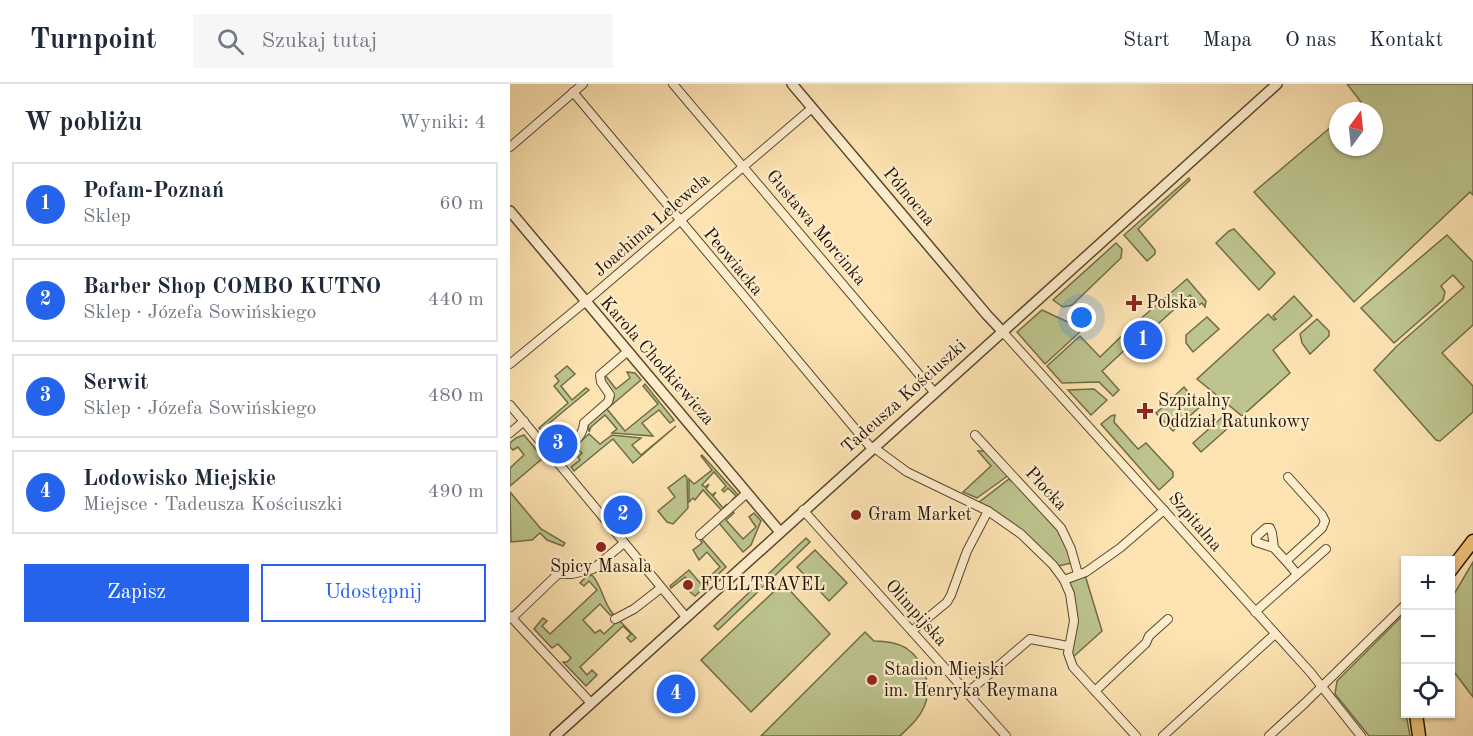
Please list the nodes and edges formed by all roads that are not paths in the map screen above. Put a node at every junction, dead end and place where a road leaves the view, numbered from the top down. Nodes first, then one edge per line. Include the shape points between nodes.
1 (583, 84) edge
2 (673, 84) edge
3 (792, 84) edge
4 (1276, 84) edge
5 (573, 92) junction
6 (812, 108) junction
7 (510, 147) edge
8 (744, 166) junction
9 (510, 211) edge
10 (679, 221) junction
11 (585, 302) junction
12 (1002, 331) junction
13 (628, 351) junction
14 (510, 364) edge
15 (934, 392) junction
16 (510, 405) edge
17 (524, 421) junction
18 (510, 433) edge
19 (975, 435) dead end
20 (872, 448) junction
21 (555, 457) junction
22 (1288, 477) dead end
23 (747, 493) junction
24 (803, 510) junction
25 (1164, 510) junction
26 (988, 511) junction
27 (780, 532) junction
28 (700, 535) dead end
29 (1473, 541) edge
30 (624, 543) junction
31 (1274, 548) dead end
32 (1326, 549) dead end
33 (1286, 561) junction
34 (1455, 564) edge
35 (1078, 574) junction
36 (1297, 574) junction
37 (1064, 580) junction
38 (661, 588) junction
39 (1401, 609) edge
40 (1255, 612) junction
41 (511, 617) edge
42 (686, 617) junction
43 (615, 619) dead end
44 (1168, 619) dead end
45 (912, 632) junction
46 (1275, 634) junction
47 (1068, 646) junction
48 (1322, 687) junction
49 (1095, 691) junction
50 (968, 693) junction
51 (591, 703) junction
52 (1417, 718) edge
53 (560, 734) edge
54 (1006, 736) edge
55 (1136, 736) edge
56 (1163, 736) edge
57 (1269, 736) edge
58 (1361, 736) edge
59 (1419, 736) edge

1 - 5 street
2 - 8 street, Gustawa Morcinka
3 - 6 street, Północna
4 - 12 street, Tadeusza Kościuszki
5 - 7 street
5 - 10 street, Peowiacka
6 - 8 street, Joachima Lelewela
6 - 12 street, Północna
8 - 10 street, Joachima Lelewela
8 - 15 street, Gustawa Morcinka
9 - 11 street, Karola Chodkiewicza
10 - 11 street, Joachima Lelewela
10 - 20 street, Peowiacka
11 - 13 street, Karola Chodkiewicza
11 - 14 street, Joachima Lelewela
12 - 15 street, Tadeusza Kościuszki
12 - 25 street, Szpitalna
13 - 21 street via 600,375 610,395 608,402 584,423 579,438
13 - 23 street, Karola Chodkiewicza
15 - 20 street, Tadeusza Kościuszki
16 - 17 street
17 - 18 street
17 - 21 street
19 - 35 street, Płocka via 1061,528
20 - 24 street, Tadeusza Kościuszki
20 - 26 street, Peowiacka via 907,472
21 - 30 street
22 - 33 street via 1325,521 1323,528
23 - 27 street, Karola Chodkiewicza
23 - 28 street
24 - 27 street, Tadeusza Kościuszki
24 - 45 street, Olimpijska
25 - 35 street via 1120,548 1086,573
25 - 40 street, Szpitalna
26 - 37 street, Peowiacka via 1042,553
26 - 45 street via 947,602
27 - 42 street, Tadeusza Kościuszki
29 - 34 main road
30 - 38 street
30 - 41 street via 593,569 558,574
31 - 33 street
32 - 36 street
33 - 36 street
35 - 37 street
36 - 40 street
37 - 47 street via 1074,621
38 - 42 street
38 - 43 street
39 - 48 street
40 - 46 street, Szpitalna
41 - 51 street
42 - 51 street, Tadeusza Kościuszki
44 - 49 street
45 - 50 street, Olimpijska
46 - 48 street, Szpitalna
46 - 56 street
47 - 49 street via 1073,667
47 - 50 street via 1030,639
48 - 57 street
48 - 58 street, Szpitalna
49 - 55 street
50 - 54 street, Olimpijska
51 - 53 street, Tadeusza Kościuszki
52 - 59 main road

